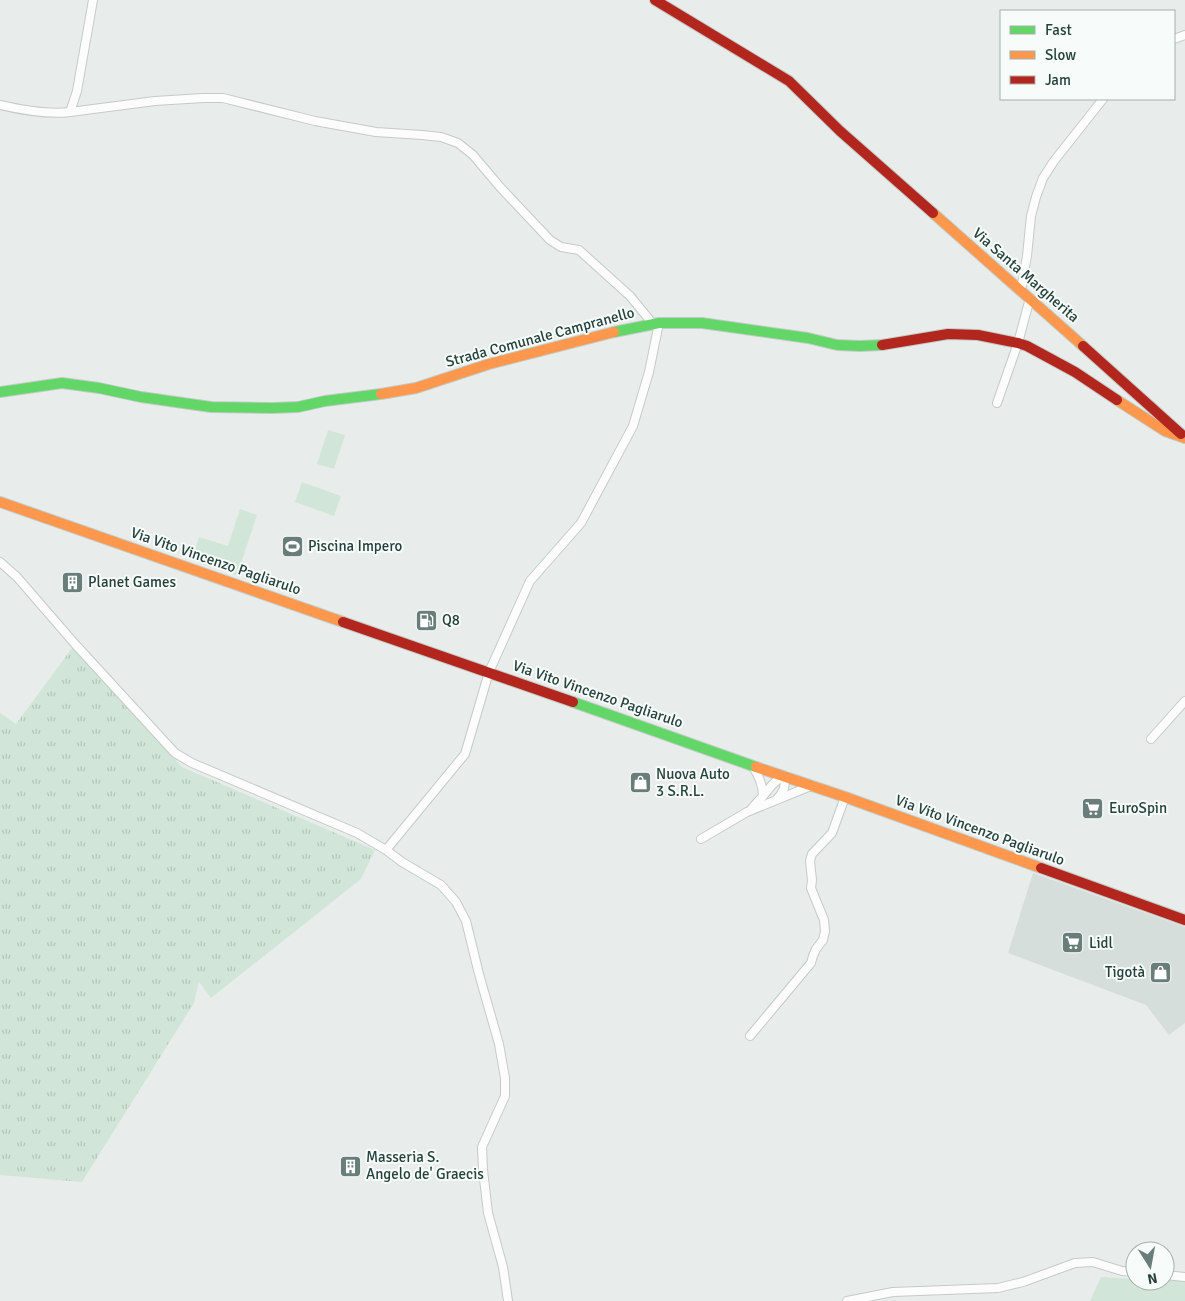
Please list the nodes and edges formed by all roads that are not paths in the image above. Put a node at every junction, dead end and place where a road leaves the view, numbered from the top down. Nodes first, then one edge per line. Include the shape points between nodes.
1 (93, 0) edge
2 (655, 0) edge
3 (1101, 100) edge
4 (0, 105) edge
5 (70, 112) junction
6 (1021, 290) junction
7 (1030, 298) junction
8 (656, 324) junction
9 (1018, 343) junction
10 (0, 392) edge
11 (997, 403) dead end
12 (1185, 438) edge
13 (0, 502) edge
14 (0, 562) edge
15 (489, 672) junction
16 (1185, 701) edge
17 (1151, 739) dead end
18 (752, 765) junction
19 (784, 776) junction
20 (813, 785) junction
21 (763, 796) junction
22 (845, 797) junction
23 (776, 800) junction
24 (747, 812) junction
25 (701, 839) dead end
26 (386, 850) junction
27 (1185, 920) edge
28 (750, 1036) dead end
29 (1125, 1271) edge
30 (508, 1301) edge
31 (847, 1301) edge

1 - 5 street via 77,92
2 - 6 street, Via Santa Margherita via 789,81 846,137
3 - 6 street via 1043,178 1031,216
4 - 5 street
5 - 8 street via 155,101 222,98 315,121 376,132 441,137 458,143 473,155 550,240 561,247 579,250
6 - 7 street, Via Santa Margherita
7 - 9 street
7 - 12 street, Via Santa Margherita
8 - 9 street, Strada Comunale Campranello via 702,323 837,345 885,345 948,334 978,335
8 - 10 street, Strada Comunale Campranello via 489,364 416,388 298,407 211,407 62,383
8 - 15 street via 649,372 633,426 581,523 530,581
9 - 11 street
9 - 12 street, Strada Comunale Campranello via 1075,372 1165,431
13 - 15 street, Via Vito Vincenzo Pagliarulo
14 - 26 street via 176,753 192,763 357,832
15 - 18 street, Via Vito Vincenzo Pagliarulo
15 - 26 street via 464,754
16 - 17 street
18 - 19 street, Via Vito Vincenzo Pagliarulo
18 - 21 street via 761,780
19 - 20 street, Via Vito Vincenzo Pagliarulo
19 - 21 street
19 - 23 street via 783,793
20 - 22 street, Via Vito Vincenzo Pagliarulo
20 - 23 street
21 - 24 street
22 - 27 street, Via Vito Vincenzo Pagliarulo
22 - 28 street via 832,833 812,854 810,861 811,888 824,920 823,940 811,963
23 - 24 street
24 - 25 street
26 - 30 street via 440,885 456,902 466,921 505,1078 505,1096 482,1147 488,1212 504,1267
29 - 31 street via 1093,1262 1075,1262 1024,1282 998,1288 893,1292

